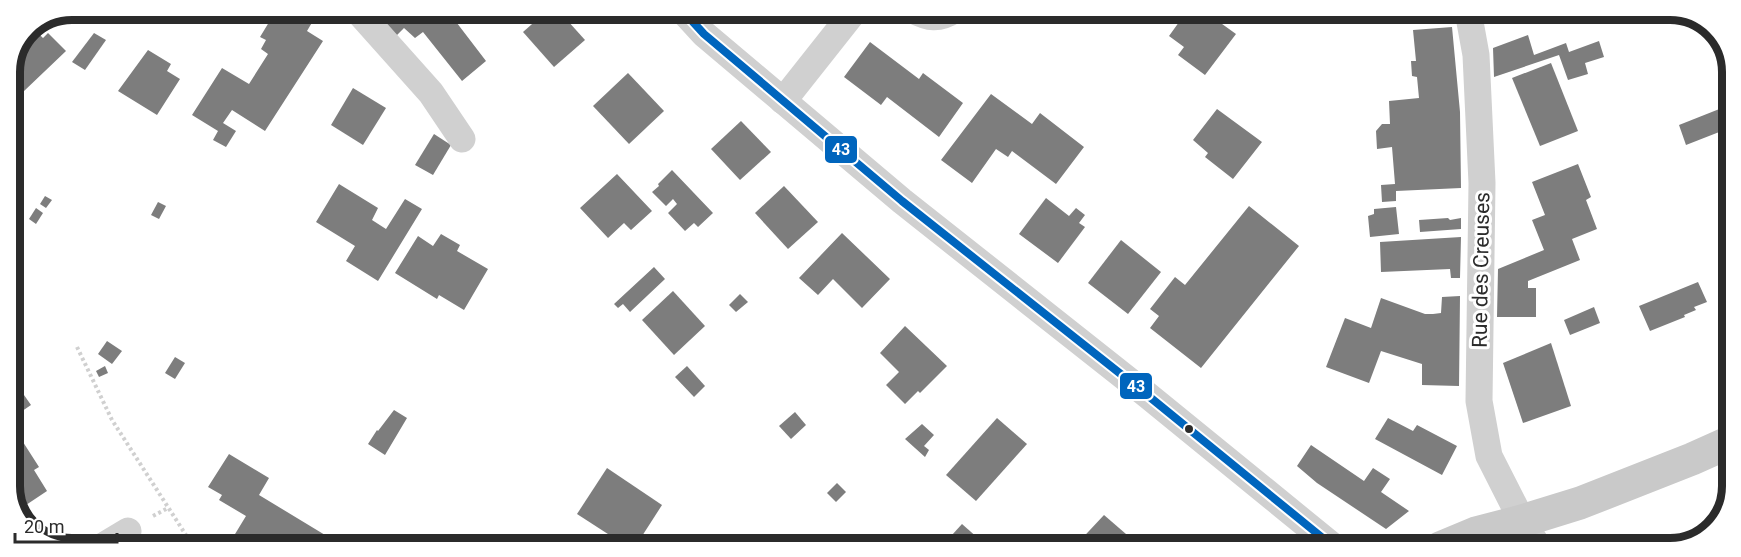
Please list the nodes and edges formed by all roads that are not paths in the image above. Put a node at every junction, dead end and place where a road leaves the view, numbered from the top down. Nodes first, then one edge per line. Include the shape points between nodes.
1 (366, 20) edge
2 (691, 20) edge
3 (847, 20) edge
4 (1470, 20) edge
5 (783, 100) junction
6 (462, 139) dead end
7 (1722, 446) edge
8 (128, 531) dead end
9 (1531, 535) edge
10 (118, 537) edge
11 (1322, 537) edge
12 (1466, 537) edge

1 - 6 street via 431,93
2 - 5 street
3 - 5 street
4 - 9 street, Rue des Creuses via 1476,55 1482,183 1479,401 1489,456
5 - 11 street via 902,201
7 - 9 main road via 1580,503
8 - 10 street
9 - 12 main road via 1476,533

